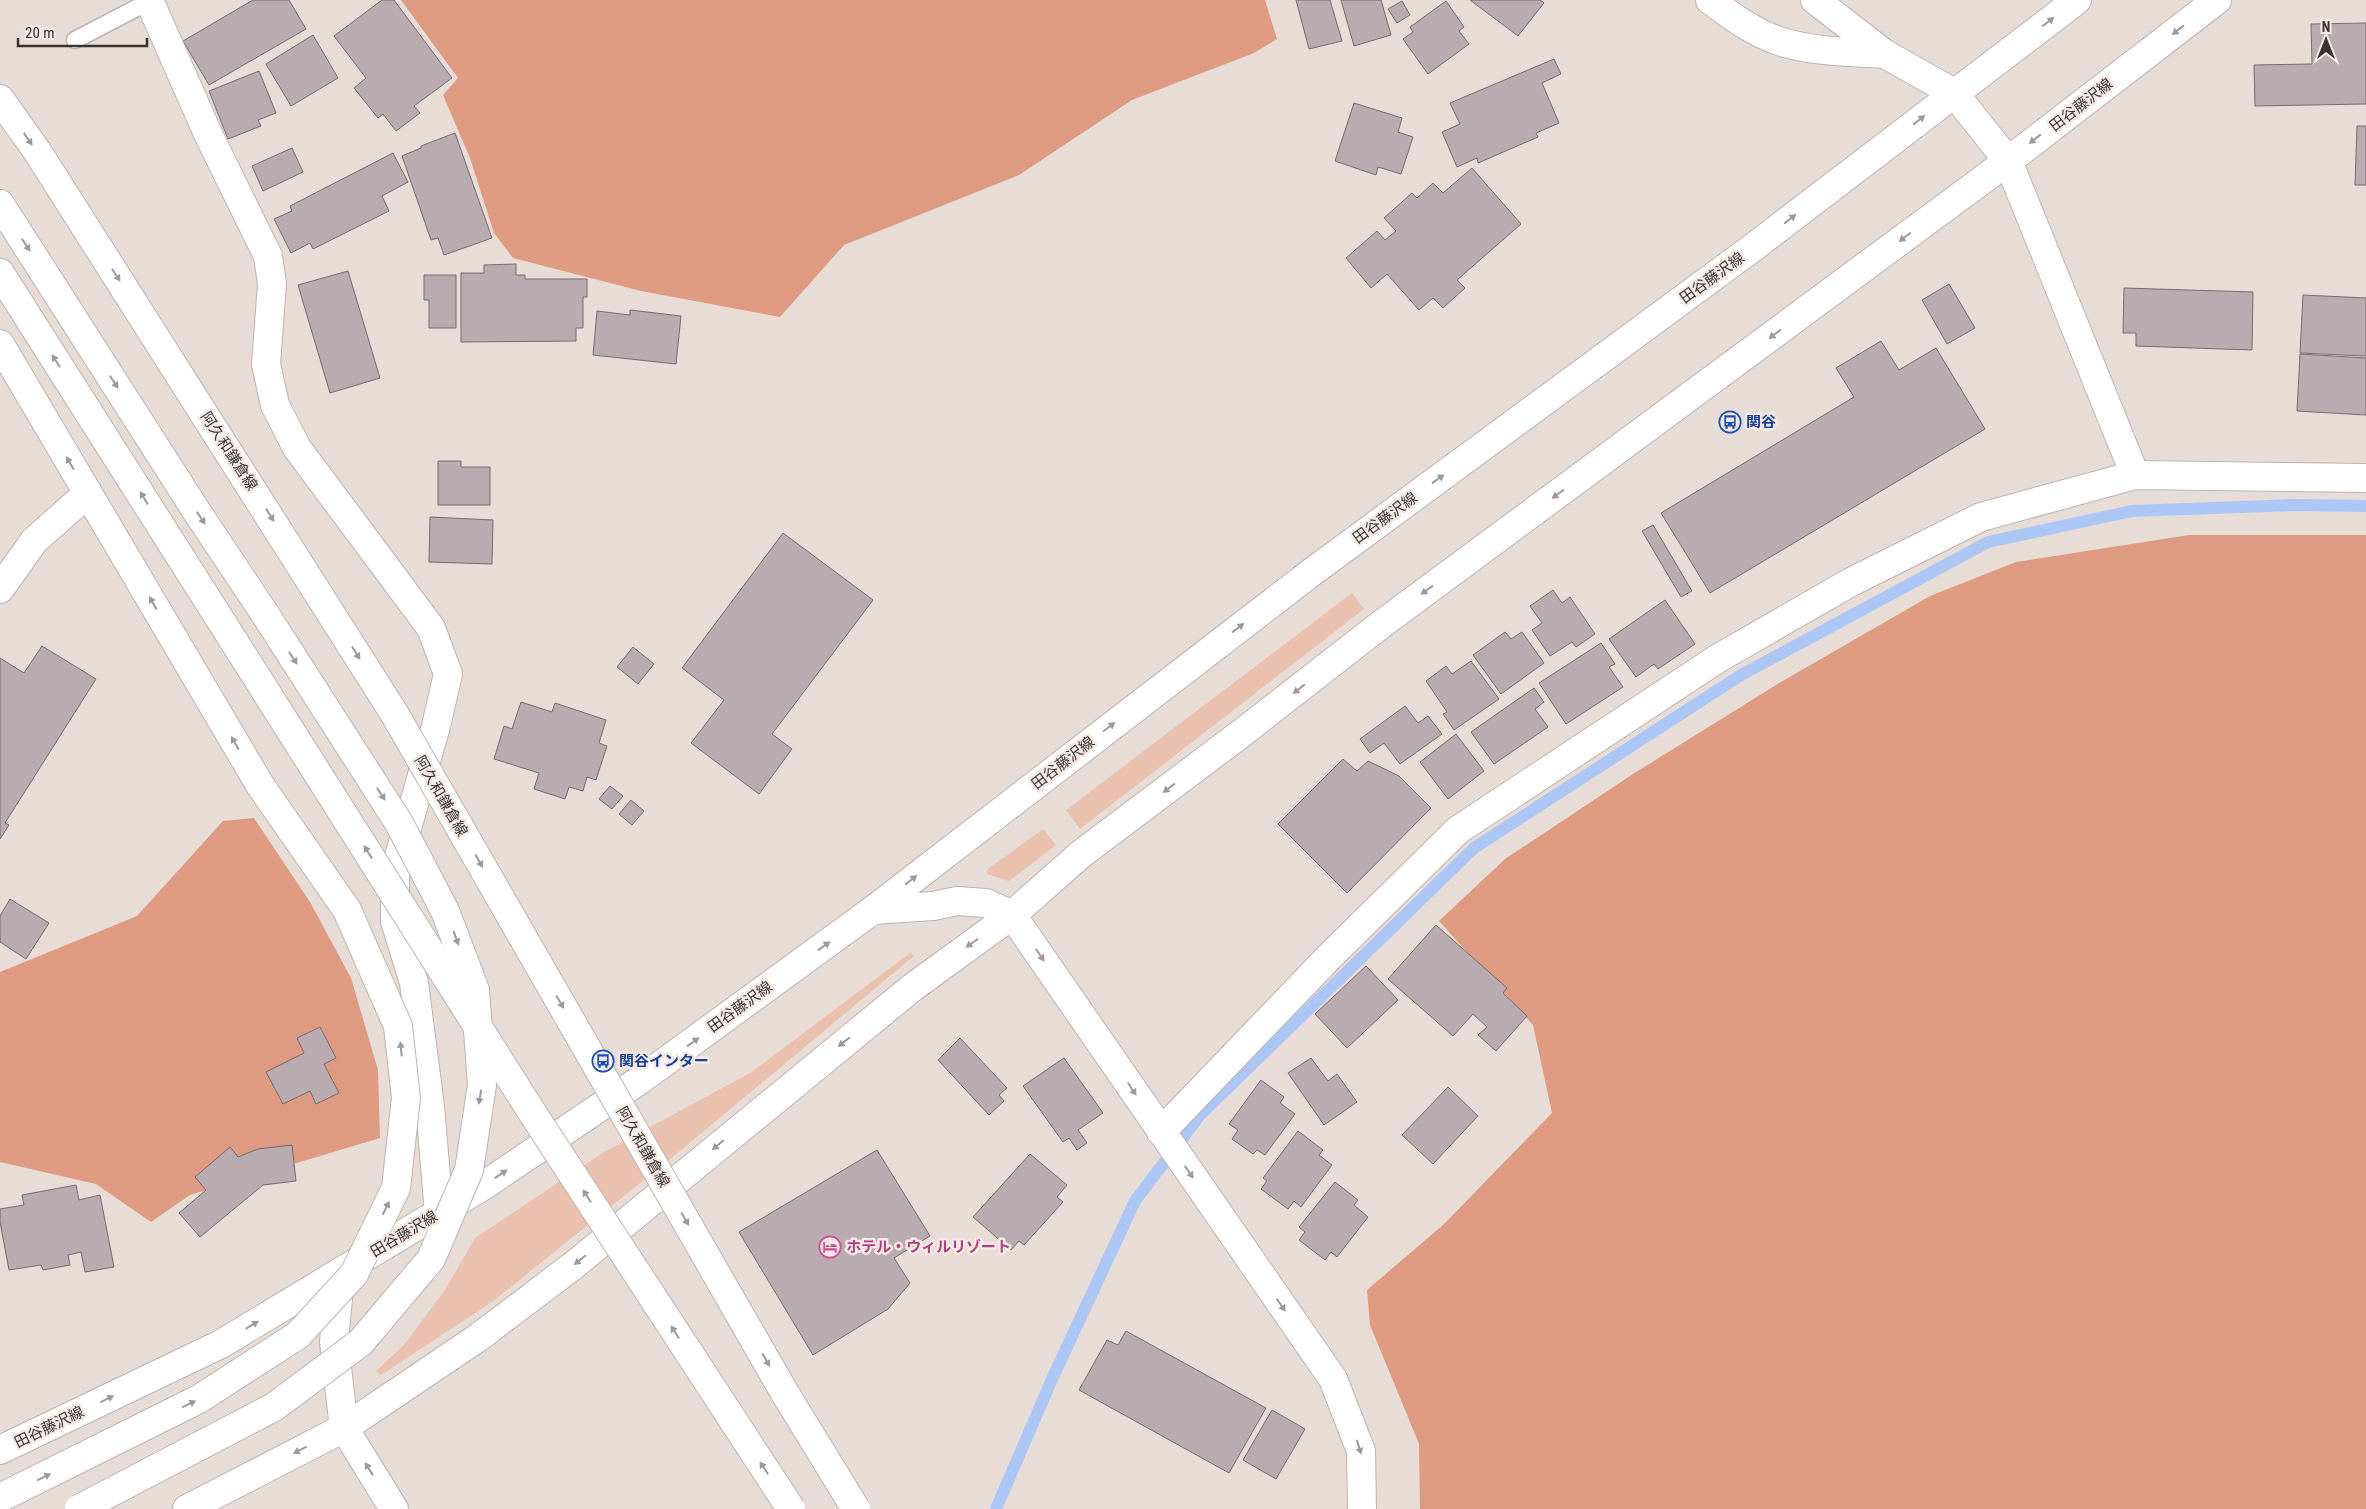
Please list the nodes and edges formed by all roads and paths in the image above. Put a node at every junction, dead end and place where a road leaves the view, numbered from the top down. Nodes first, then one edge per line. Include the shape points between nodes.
1 (1710, 0) edge
2 (1815, 0) edge
3 (2077, 0) edge
4 (2217, 0) edge
5 (149, 1) edge
6 (75, 40) dead end
7 (1885, 54) junction
8 (1954, 94) junction
9 (0, 99) edge
10 (2008, 161) junction
11 (0, 204) edge
12 (0, 273) edge
13 (0, 344) edge
14 (2136, 475) junction
15 (2366, 478) edge
16 (88, 493) junction
17 (0, 589) edge
18 (873, 910) junction
19 (1012, 915) junction
20 (1161, 1132) junction
21 (439, 1213) junction
22 (340, 1272) junction
23 (344, 1428) junction
24 (0, 1450) edge
25 (0, 1498) edge
26 (79, 1509) edge
27 (187, 1509) edge
28 (394, 1509) edge
29 (791, 1509) edge
30 (856, 1509) edge
31 (1362, 1509) edge

1 - 7 main road via 1737,21 1781,42 1824,51
2 - 7 main road
8 -> 3 main road, 田谷藤沢線
4 -> 10 main road, 田谷藤沢線
5 - 6 lane
5 - 21 main road via 209,136 268,256 272,284 266,364 275,405 297,448 431,628 448,674 395,871 395,921 414,983 430,1106
7 - 8 main road
8 - 10 main road
18 -> 8 main road, 田谷藤沢線 via 1312,572 1751,249
9 -> 30 main road, 阿久和鎌倉線, bridge via 37,151 394,713 783,1390
10 - 14 main road
10 -> 19 main road, 田谷藤沢線 via 1383,623 1081,854
11 -> 26 main road, bridge via 399,823 445,911 475,990 482,1086 469,1170 431,1259 361,1342 274,1407
29 -> 12 main road, bridge via 535,1117
16 -> 13 main road
14 - 15 main road
14 - 20 main road via 1981,517 1851,582 1718,659 1458,830 1328,958
16 - 17 main road via 34,541
25 -> 16 main road, bridge via 199,1400 298,1334 354,1274 396,1188 406,1098 398,1026 346,910 260,785
18 - 19 main road via 958,901 986,903
21 -> 18 main road, 田谷藤沢線 via 640,1080
19 -> 20 main road
19 -> 23 main road, 田谷藤沢線 via 853,1034 574,1265 479,1337
20 -> 31 main road via 1333,1380 1361,1451
21 - 22 main road, 田谷藤沢線
22 - 23 main road via 334,1342
24 -> 22 main road, 田谷藤沢線 via 222,1344
23 -> 27 main road, 田谷藤沢線
28 -> 23 main road

